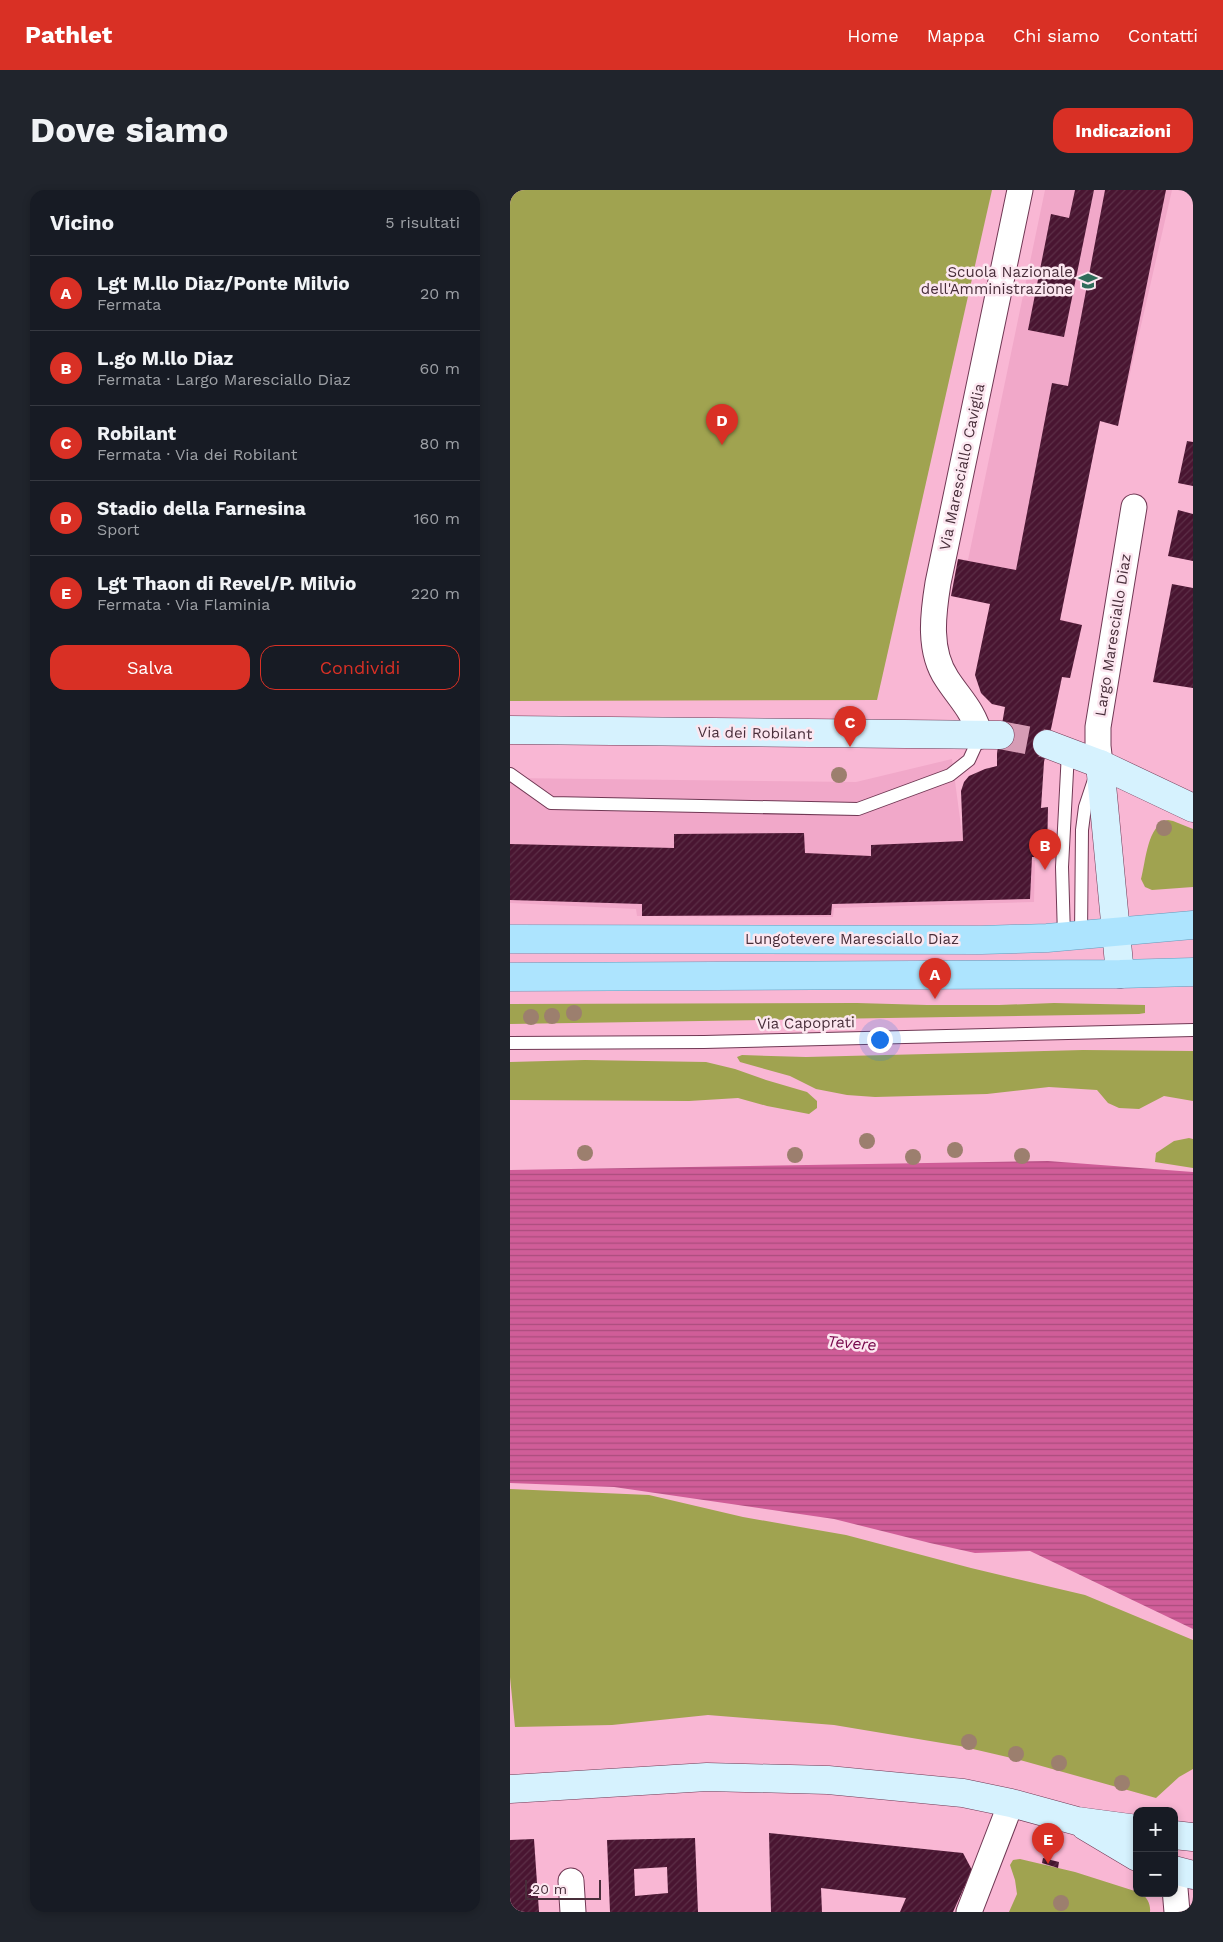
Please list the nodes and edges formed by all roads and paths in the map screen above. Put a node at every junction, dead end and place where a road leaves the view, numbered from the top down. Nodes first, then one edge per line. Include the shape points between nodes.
1 (1020, 190) edge
2 (1134, 506) dead end
3 (510, 730) edge
4 (990, 735) junction
5 (1058, 748) joint
6 (1100, 764) junction
7 (510, 774) edge
8 (1193, 808) edge
9 (1193, 925) edge
10 (1115, 932) junction
11 (1073, 936) junction
12 (510, 939) edge
13 (1193, 972) edge
14 (1120, 974) junction
15 (510, 977) edge
16 (1193, 1030) edge
17 (510, 1043) edge
18 (510, 1790) edge
19 (1011, 1803) junction
20 (1077, 1821) junction
21 (1133, 1828) edge
22 (1178, 1836) edge
23 (1193, 1838) edge
24 (1133, 1854) edge
25 (1178, 1871) edge
26 (1193, 1875) edge
27 (571, 1881) dead end
28 (1176, 1897) edge
29 (573, 1912) edge
30 (969, 1912) edge
31 (1177, 1912) edge

1 - 4 street, Via Maresciallo Caviglia via 938,583 934,616 936,651 942,670
2 - 6 street, Largo Maresciallo Diaz via 1098,727
3 - 4 street, Via dei Robilant
4 - 7 lane via 970,760 950,775 858,809 551,803
5 - 6 street
5 - 11 lane via 1062,867
6 - 8 street
6 - 10 street, Largo Maresciallo Diaz
6 - 11 lane, Largo Maresciallo Diaz via 1082,825
9 - 10 main road, Lungotevere Maresciallo Diaz
10 - 11 main road, Lungotevere Maresciallo Diaz
10 - 14 street, Largo Maresciallo Diaz
11 - 12 main road, Lungotevere Maresciallo Diaz via 981,940
13 - 14 main road
14 - 15 main road
16 - 17 lane, Via Capoprati via 704,1042
18 - 19 street via 698,1777 758,1777 902,1786
19 - 20 street
19 - 30 street
20 - 21 street
20 - 24 street
22 - 23 street
25 - 26 street
27 - 29 street
28 - 31 street

